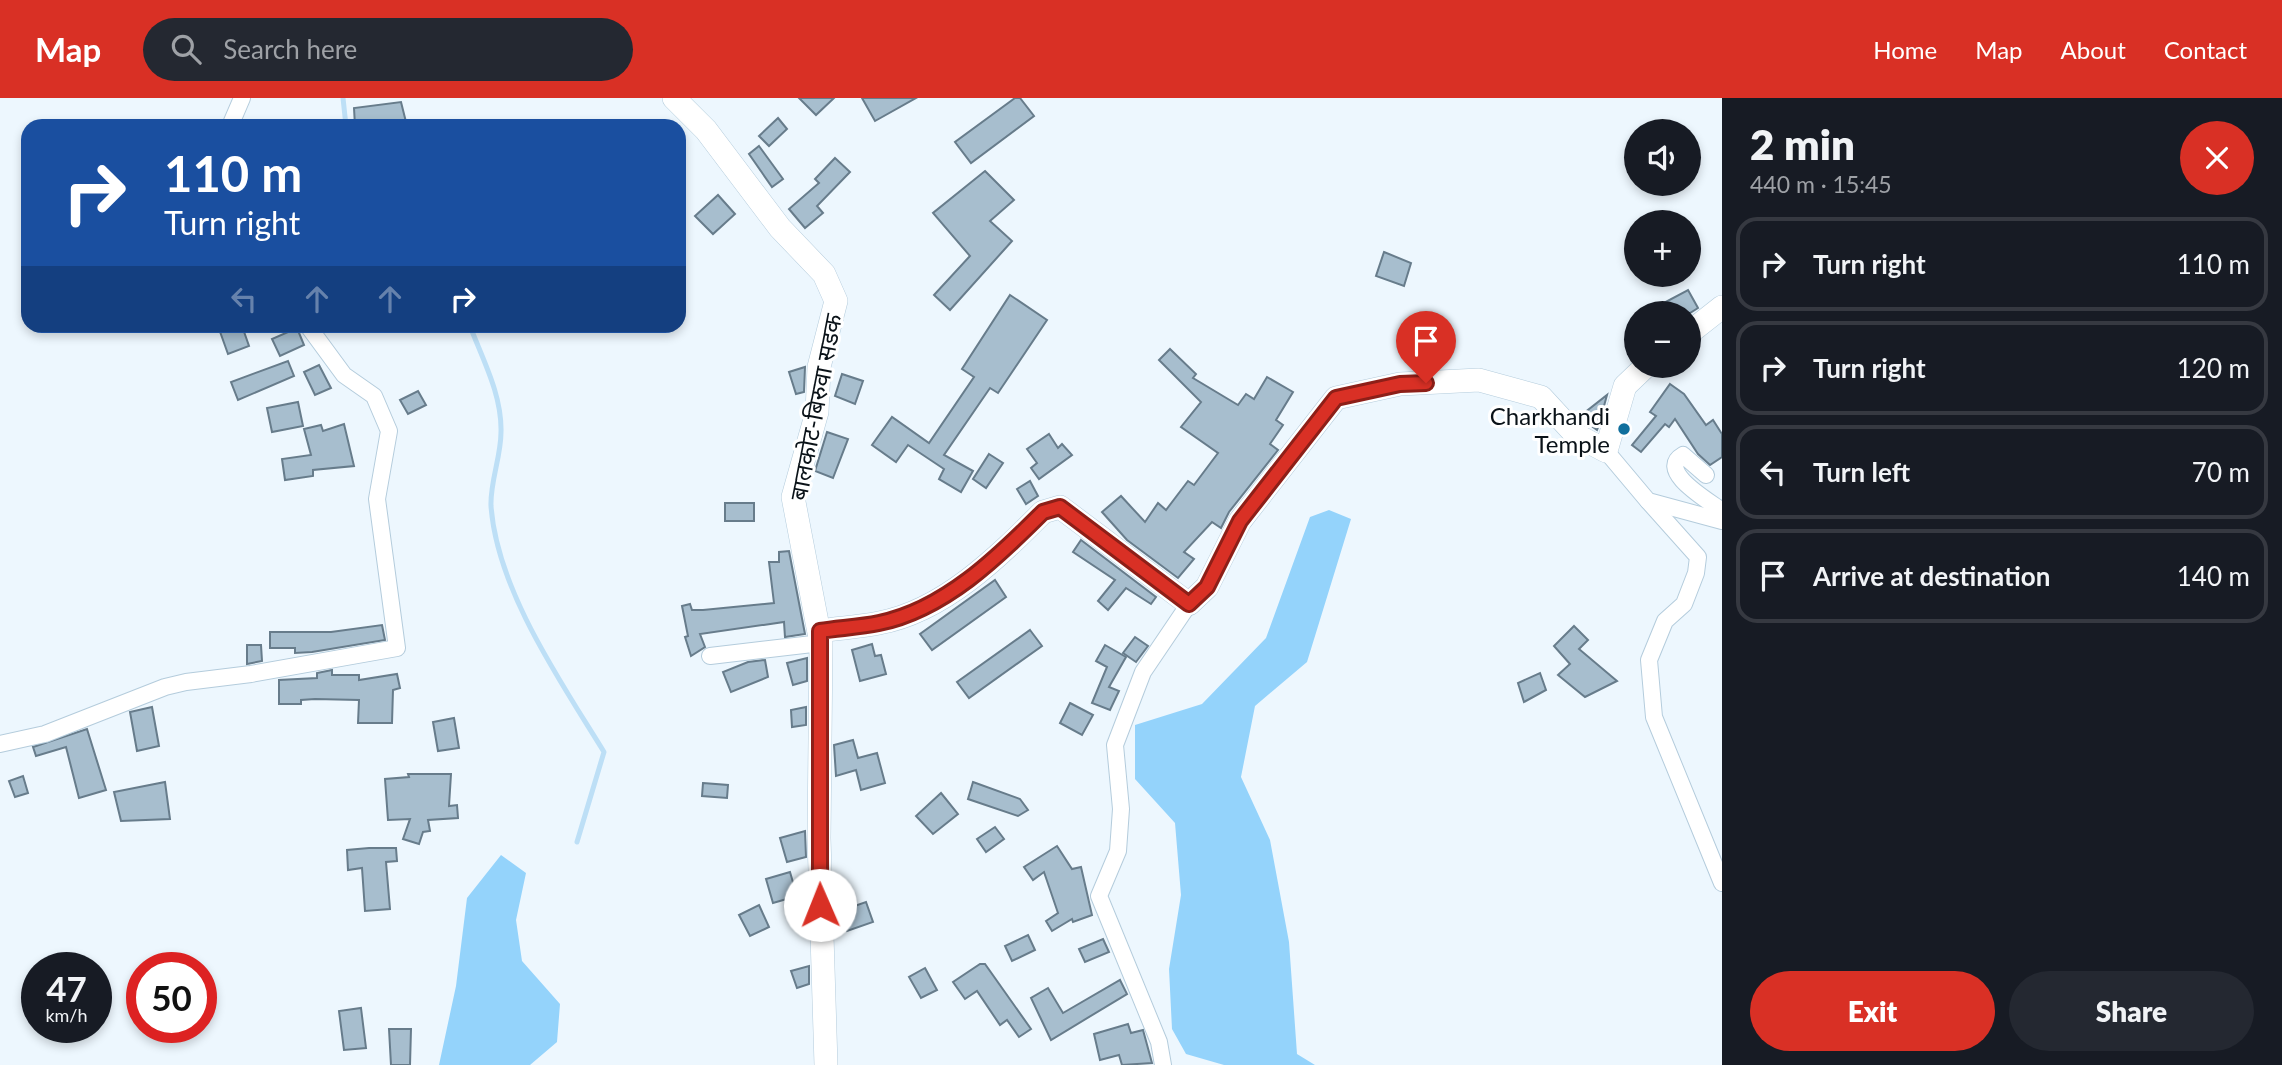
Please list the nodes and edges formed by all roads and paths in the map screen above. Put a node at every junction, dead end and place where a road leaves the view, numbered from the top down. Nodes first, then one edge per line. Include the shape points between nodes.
1 (242, 98) edge
2 (674, 98) edge
3 (233, 119) edge
4 (1722, 307) edge
5 (1701, 324) edge
6 (313, 333) edge
7 (1633, 378) edge
8 (1606, 451) junction
9 (1706, 475) dead end
10 (1648, 501) junction
11 (1722, 511) edge
12 (1722, 521) edge
13 (1189, 604) junction
14 (820, 637) junction
15 (710, 656) dead end
16 (0, 744) edge
17 (1722, 883) edge
18 (825, 1065) edge
19 (1163, 1065) edge

1 - 3 street
2 - 14 street, बालकोट-बिरुवा सडक via 706,130 780,228 824,274 836,301 819,366 817,412 793,497
4 - 5 street
6 - 16 street via 344,375 374,396 389,431 377,499 397,648 176,684 45,734
7 - 8 street via 1625,386
8 - 10 street
8 - 13 street via 1576,435 1541,397 1479,380 1400,384 1336,398 1240,521 1207,587
9 - 11 street via 1683,455 1677,458 1678,475
10 - 12 street
10 - 17 street via 1698,557 1684,604 1665,621 1649,660 1654,717
13 - 14 street via 1060,507 1043,512 952,592 924,608
13 - 19 street via 1143,671 1115,745 1121,809 1118,851 1099,896 1159,1042
14 - 15 street
14 - 18 street, बालकोट-बिरुवा सडक

